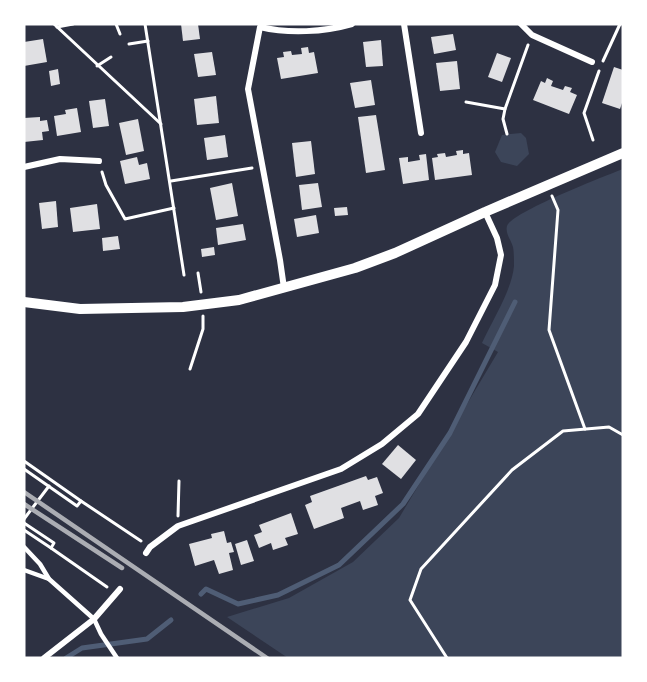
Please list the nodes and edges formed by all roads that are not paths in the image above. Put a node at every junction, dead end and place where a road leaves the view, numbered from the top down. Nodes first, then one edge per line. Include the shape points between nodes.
1 (352, 24) edge
2 (404, 24) edge
3 (521, 24) edge
4 (258, 26) edge
5 (592, 62) dead end
6 (421, 133) dead end
7 (623, 153) edge
8 (99, 160) road end
9 (24, 167) edge
10 (485, 212) junction
11 (284, 288) junction
12 (24, 302) edge
13 (24, 547) edge
14 (148, 550) road end
15 (24, 570) edge
16 (49, 579) junction
17 (118, 591) road end
18 (94, 619) junction
19 (44, 658) edge
20 (117, 658) edge

1 - 4 street via 280,32
2 - 6 street
3 - 5 street via 532,35
4 - 11 street via 248,88
7 - 10 street
8 - 9 street via 60,159
10 - 11 street via 395,253
10 - 14 street via 501,255 495,285 466,342 418,414 382,444 341,469 178,526
11 - 12 street via 238,300 183,307 80,309
13 - 16 lane
15 - 16 lane
16 - 18 lane
17 - 18 street
18 - 19 street
18 - 20 lane

